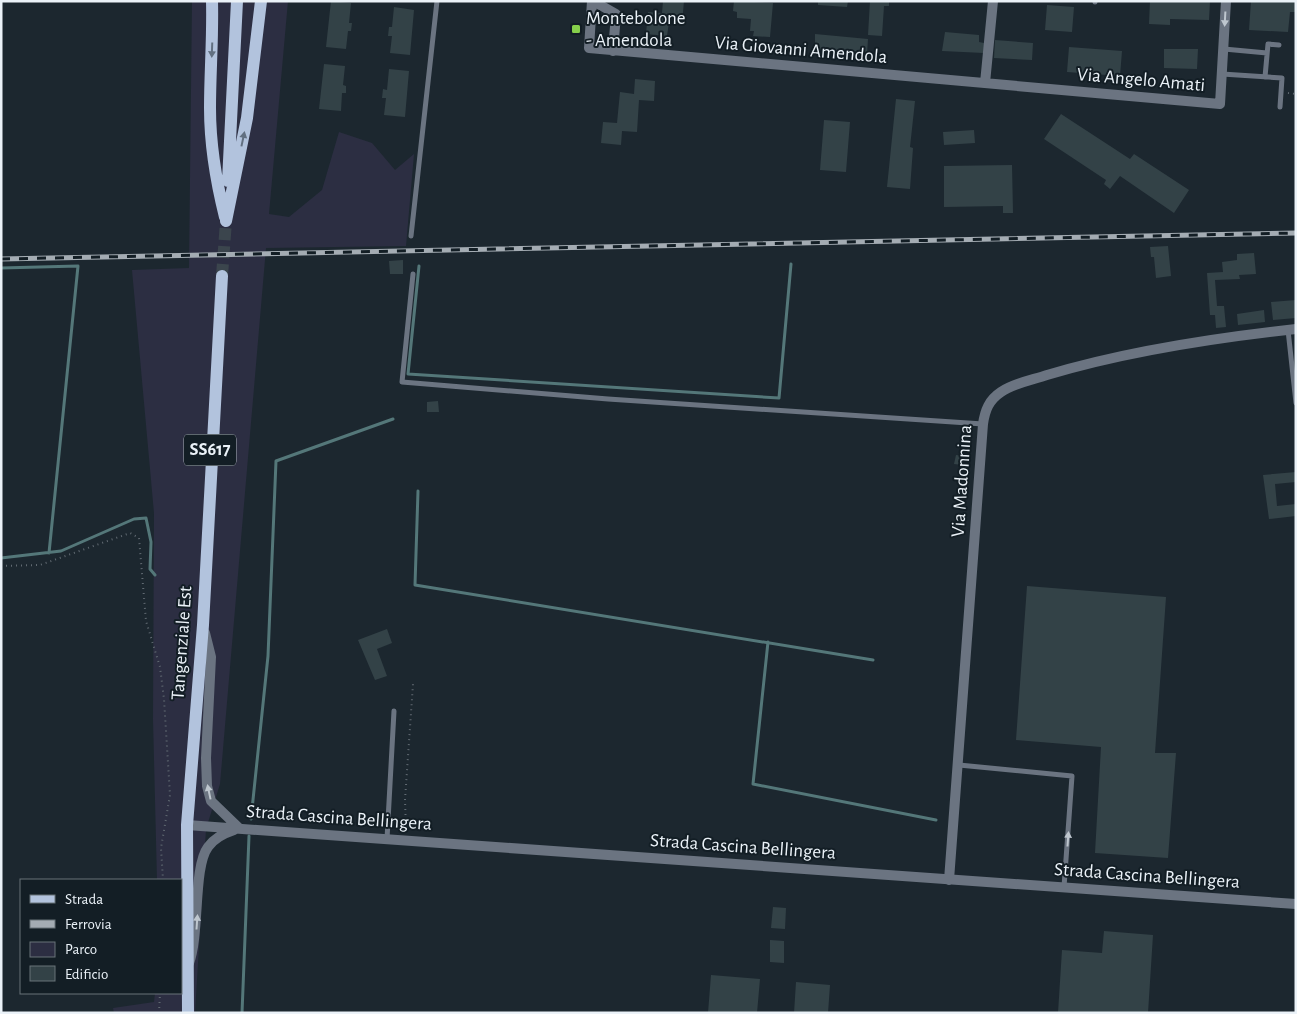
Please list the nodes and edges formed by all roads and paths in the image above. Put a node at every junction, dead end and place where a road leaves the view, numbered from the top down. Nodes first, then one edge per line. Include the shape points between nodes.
1 (212, 1) edge
2 (237, 1) edge
3 (261, 1) edge
4 (437, 1) edge
5 (593, 1) edge
6 (993, 1) edge
7 (1226, 1) edge
8 (1279, 45) dead end
9 (1224, 49) junction
10 (613, 50) junction
11 (1267, 53) junction
12 (1222, 74) junction
13 (1265, 77) junction
14 (985, 83) junction
15 (1280, 107) dead end
16 (226, 222) junction
17 (411, 236) dead end
18 (413, 274) dead end
19 (222, 276) tunnel mouth
20 (1292, 329) edge
21 (1296, 403) edge
22 (983, 424) junction
23 (1, 566) edge
24 (203, 625) junction
25 (413, 684) dead end
26 (394, 712) dead end
27 (959, 765) junction
28 (187, 825) junction
29 (240, 828) junction
30 (386, 839) junction
31 (408, 840) junction
32 (163, 879) edge
33 (950, 880) junction
34 (1064, 888) junction
35 (1296, 904) edge
36 (188, 969) junction
37 (160, 994) edge
38 (159, 1013) edge
39 (188, 1013) edge

1 -> 16 main road via 210,109 215,174
2 - 16 main road
16 -> 3 main road via 247,118
4 - 17 lane
5 - 10 street, Via Giovanni Amendola via 616,14
5 - 10 street, Via Giovanni Amendola via 589,48
6 - 14 street
7 -> 9 street, Via Angelo Amati
8 - 11 lane via 1268,44
9 - 11 lane
9 - 12 street, Via Angelo Amati
10 - 14 street, Via Giovanni Amendola
11 - 13 lane
12 - 13 lane
12 - 14 street, Via Angelo Amati via 1220,104
13 - 15 lane via 1282,78
18 - 22 lane via 402,382
19 - 24 main road, Tangenziale Est / SS617
20 - 21 lane
20 - 22 street, Via Madonnina via 1173,346 1069,369 1011,386 991,400
22 - 27 street, Via Madonnina
23 - 32 path via 40,565 130,533 139,538 146,621 160,666 164,699 170,795 161,848
24 - 28 main road, Tangenziale Est / SS617
29 -> 24 street via 211,801 207,786 210,657
25 - 31 path via 406,800
26 - 30 lane
27 - 33 street, Via Madonnina
34 -> 27 lane via 1072,776
28 - 29 street, Strada Cascina Bellingera
28 - 36 main road, Tangenziale Est / SS617
29 - 30 street, Strada Cascina Bellingera
36 -> 29 street via 195,947 201,864 208,846 224,833
30 - 31 street, Strada Cascina Bellingera
31 - 33 street, Strada Cascina Bellingera
33 - 34 street, Strada Cascina Bellingera
34 - 35 street, Strada Cascina Bellingera
36 - 39 main road, Tangenziale Est / SS617
37 - 38 path

